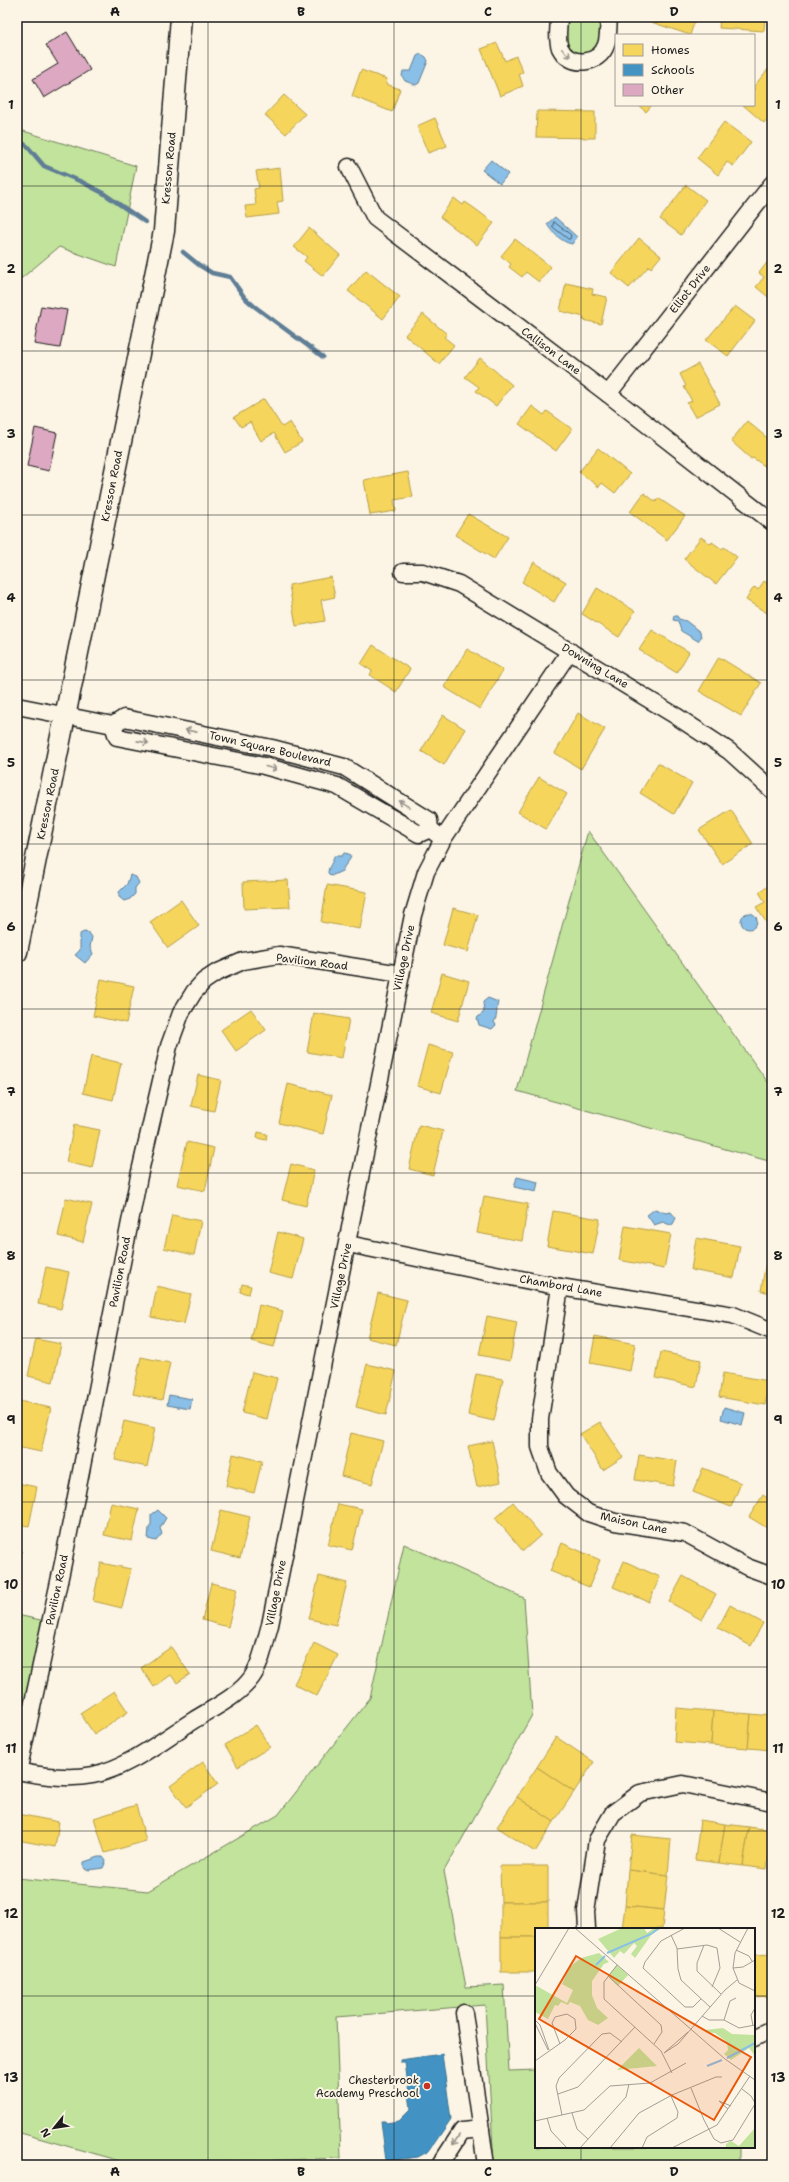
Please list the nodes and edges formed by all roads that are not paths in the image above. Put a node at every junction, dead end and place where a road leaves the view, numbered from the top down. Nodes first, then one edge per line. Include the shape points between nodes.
1 (181, 17) edge
2 (559, 17) edge
3 (609, 17) edge
4 (349, 167) dead end
5 (772, 184) edge
6 (608, 394) junction
7 (772, 522) edge
8 (403, 572) dead end
9 (570, 651) junction
10 (17, 706) edge
11 (66, 715) junction
12 (772, 790) edge
13 (443, 839) junction
14 (17, 952) edge
15 (401, 974) junction
16 (348, 1244) junction
17 (560, 1287) junction
18 (772, 1331) edge
19 (772, 1576) edge
20 (17, 1772) edge
21 (772, 1802) edge
22 (587, 1928) edge
23 (464, 2013) dead end
24 (772, 2029) edge
25 (755, 2038) edge
26 (481, 2129) junction
27 (440, 2165) edge
28 (486, 2165) edge

1 - 11 main road, Kresson Road via 164,231
2 -> 3 street via 558,40 561,48 573,60 581,62 593,59 603,52
4 - 6 street, Callison Lane via 375,218
5 - 6 street, Elliot Drive
6 - 7 street, Callison Lane
8 - 9 street, Downing Lane via 423,572 459,584
9 - 12 street, Downing Lane via 729,751
9 - 13 street, Village Drive
10 - 11 street, Town Square Boulevard
11 - 13 street, Town Square Boulevard via 113,725 117,737 264,766 337,786 419,834 430,829
11 - 14 main road, Kresson Road
13 - 15 street, Village Drive via 426,872 413,915
15 - 16 street, Village Drive
15 - 20 street, Pavilion Road via 279,955 243,961 204,981 181,1012 169,1046 139,1176 62,1563
16 - 17 street, Chambord Lane
16 - 20 street, Village Drive via 270,1625 258,1667 252,1677 238,1692 136,1757 111,1770 72,1777
17 - 18 street, Chambord Lane via 733,1315
17 - 19 street, Maison Lane via 540,1419 540,1447 549,1473 566,1496 588,1513 615,1522 685,1534 747,1567
21 - 22 street via 683,1784 640,1793 613,1813 597,1840 586,1911
23 - 26 street
24 - 25 street
26 -> 27 street via 462,2131
26 - 28 street

